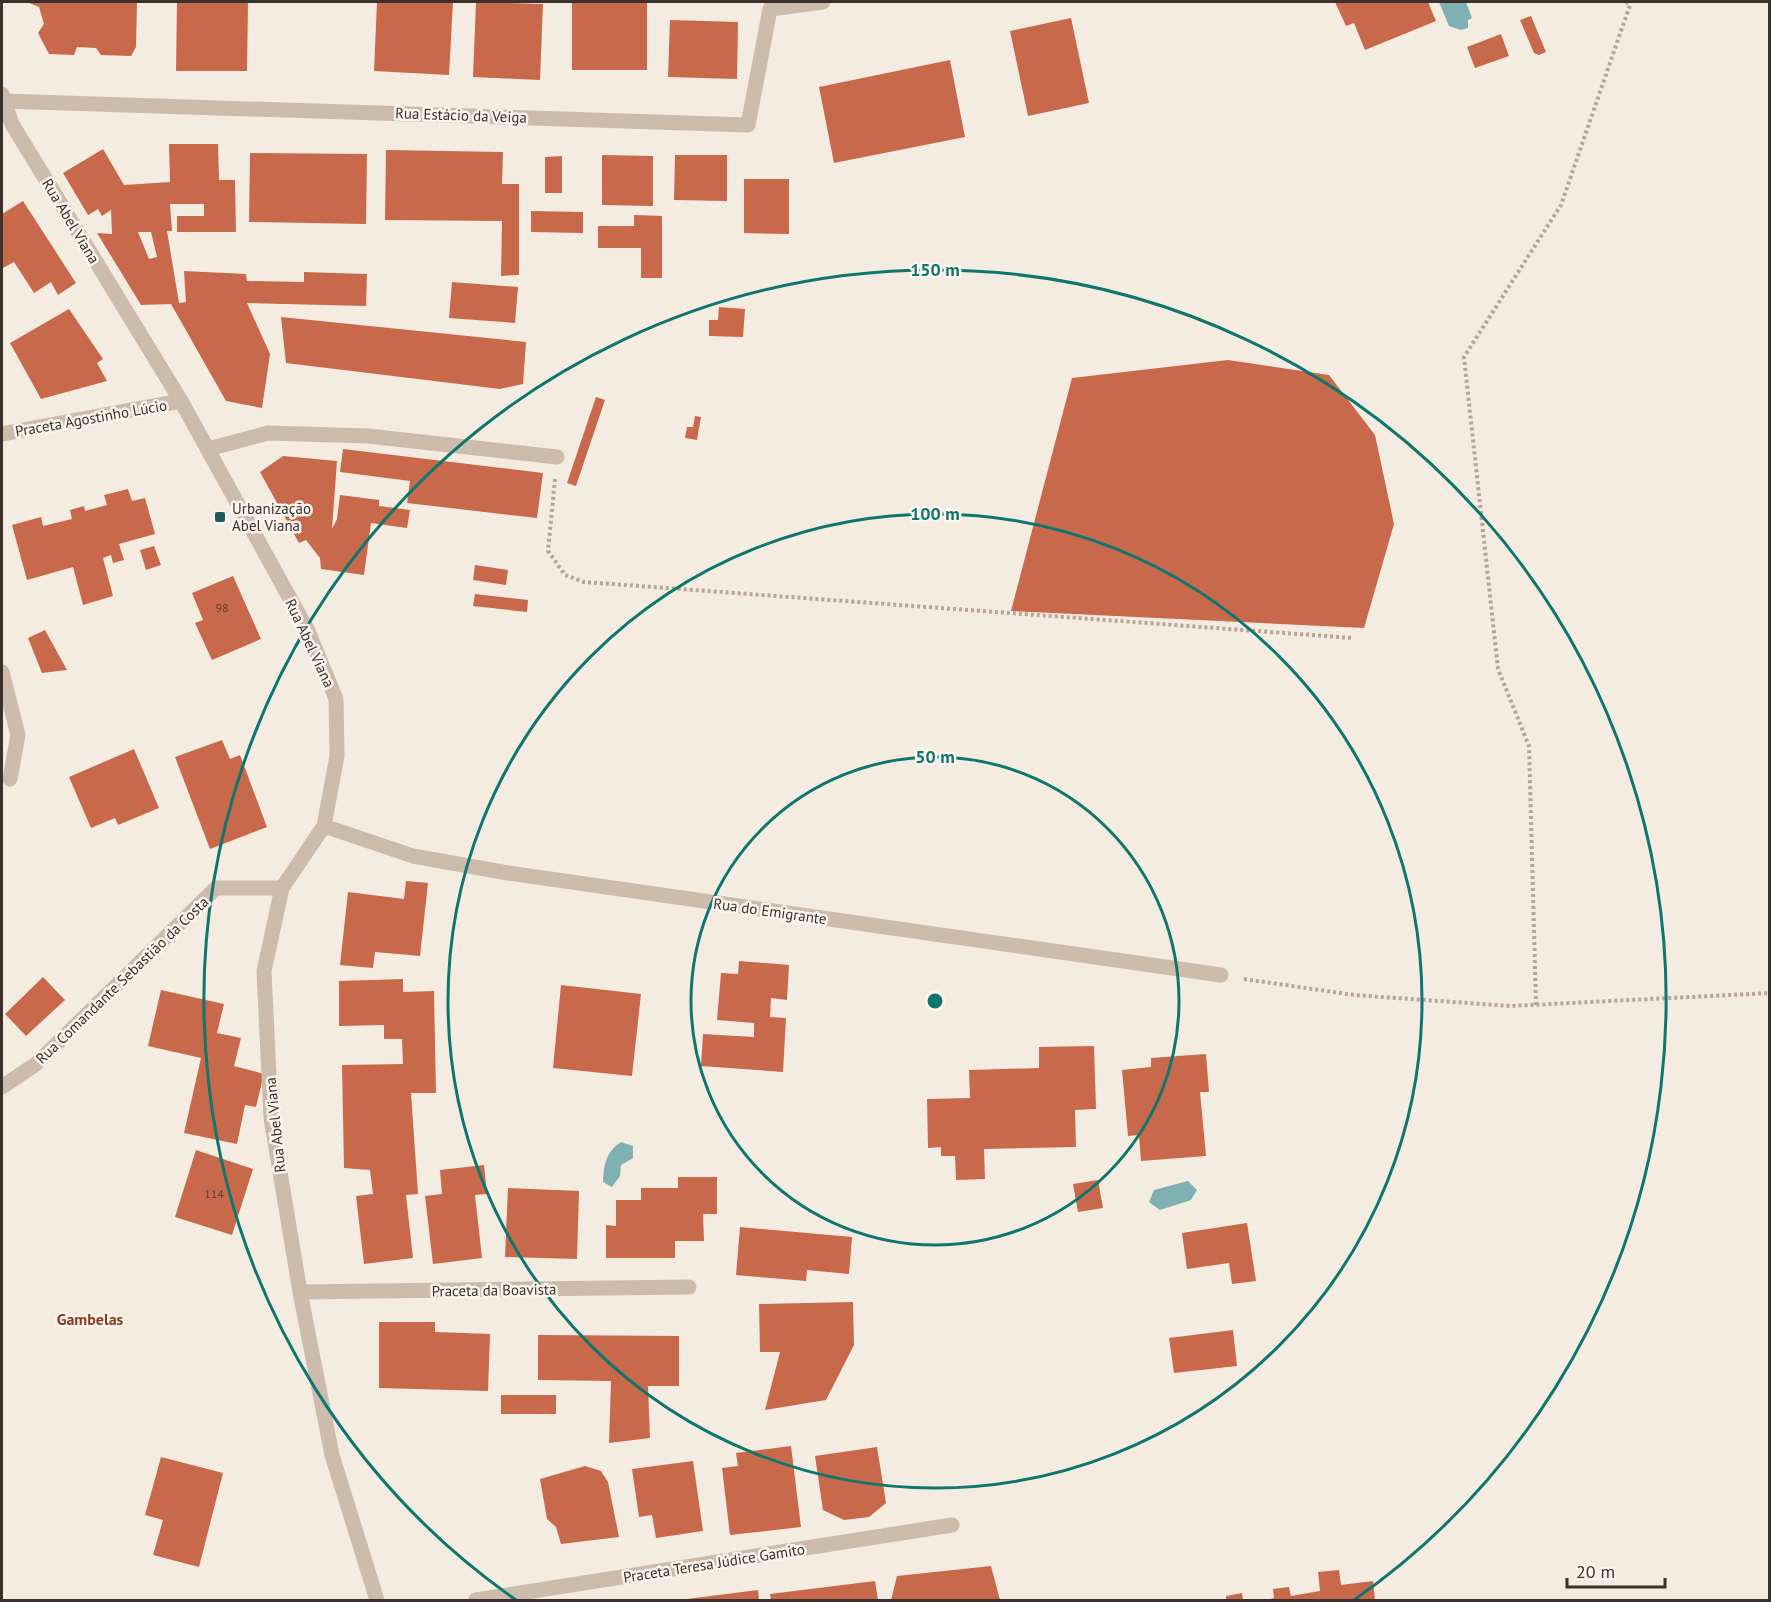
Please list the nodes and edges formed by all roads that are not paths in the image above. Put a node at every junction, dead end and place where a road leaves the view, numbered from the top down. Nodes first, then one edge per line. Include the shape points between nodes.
1 (823, 2) edge
2 (3, 97) edge
3 (7, 124) edge
4 (181, 401) junction
5 (2, 434) edge
6 (208, 448) junction
7 (556, 457) road end
8 (2, 672) edge
9 (10, 779) dead end
10 (324, 826) junction
11 (282, 888) junction
12 (1221, 975) road end
13 (2, 1086) edge
14 (689, 1287) dead end
15 (300, 1292) junction
16 (952, 1525) dead end
17 (377, 1600) edge
18 (482, 1600) edge

1 - 2 street, Rua Estácio da Veiga via 770,9 748,124
2 - 3 street, Rua Abel Viana
3 - 4 street, Rua Abel Viana
4 - 5 street, Praceta Agostinho Lúcio
4 - 6 street, Rua Abel Viana
6 - 7 street via 268,433 368,436
6 - 10 street, Rua Abel Viana via 308,631 336,699 337,756
8 - 9 street via 18,735
10 - 11 street, Rua Abel Viana
10 - 12 street, Rua do Emigrante via 414,856 508,873
11 - 13 street, Rua Comandante Sebastião da Costa via 216,888 36,1064
11 - 15 street, Rua Abel Viana via 264,971 265,994 271,1118
14 - 15 street, Praceta da Boavista
15 - 17 street, Rua Abel Viana via 332,1455
16 - 18 street, Praceta Teresa Júdice Gamito

